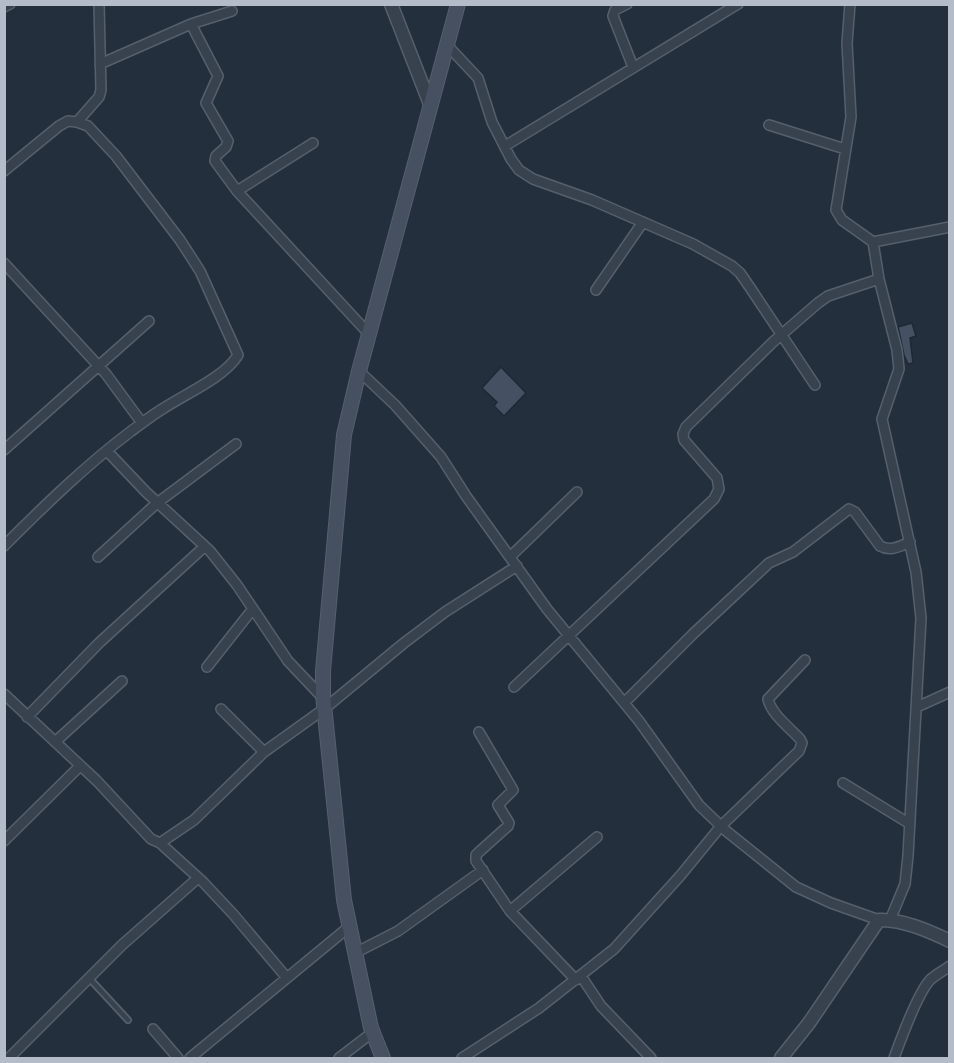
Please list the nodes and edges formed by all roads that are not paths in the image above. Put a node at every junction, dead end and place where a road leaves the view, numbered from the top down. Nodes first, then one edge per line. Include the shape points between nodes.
1 (10, 4) edge
2 (99, 4) edge
3 (391, 4) edge
4 (458, 4) edge
5 (627, 4) edge
6 (738, 4) edge
7 (850, 4) edge
8 (4, 7) edge
9 (232, 11) dead end
10 (191, 24) junction
11 (447, 45) junction
12 (100, 64) junction
13 (633, 67) junction
14 (430, 105) junction
15 (77, 122) junction
16 (769, 125) dead end
17 (313, 143) dead end
18 (505, 146) junction
19 (845, 148) junction
20 (4, 171) edge
21 (237, 191) junction
22 (643, 222) junction
23 (950, 227) edge
24 (873, 242) junction
25 (4, 263) edge
26 (879, 279) junction
27 (596, 290) dead end
28 (149, 321) dead end
29 (369, 334) junction
30 (780, 335) junction
31 (99, 366) junction
32 (358, 371) junction
33 (815, 386) dead end
34 (142, 423) junction
35 (236, 444) dead end
36 (4, 450) edge
37 (107, 451) junction
38 (577, 492) dead end
39 (157, 503) junction
40 (910, 542) junction
41 (4, 546) edge
42 (204, 547) junction
43 (98, 557) dead end
44 (510, 557) junction
45 (517, 566) junction
46 (252, 610) junction
47 (569, 635) junction
48 (805, 660) dead end
49 (207, 668) dead end
50 (122, 681) dead end
51 (513, 687) dead end
52 (950, 692) edge
53 (4, 694) edge
54 (624, 703) junction
55 (324, 704) junction
56 (917, 707) junction
57 (221, 709) dead end
58 (27, 717) junction
59 (479, 732) dead end
60 (55, 742) junction
61 (264, 752) junction
62 (80, 766) junction
63 (843, 783) dead end
64 (910, 824) junction
65 (721, 826) junction
66 (597, 837) dead end
67 (4, 841) edge
68 (160, 843) junction
69 (483, 870) junction
70 (198, 878) junction
71 (510, 911) junction
72 (885, 920) junction
73 (350, 926) junction
74 (950, 941) edge
75 (355, 953) junction
76 (950, 966) edge
77 (88, 978) junction
78 (287, 978) junction
79 (578, 978) junction
80 (128, 1020) dead end
81 (153, 1029) dead end
82 (373, 1032) junction
83 (9, 1059) edge
84 (178, 1059) edge
85 (190, 1059) edge
86 (339, 1059) edge
87 (383, 1059) edge
88 (462, 1059) edge
89 (651, 1059) edge
90 (781, 1059) edge
91 (894, 1059) edge

1 - 8 street
2 - 12 street
3 - 14 street
4 - 11 main road
5 - 13 street via 615,10 613,16
6 - 13 street
7 - 19 street via 847,43 851,117
9 - 10 street
10 - 12 street
10 - 21 street via 218,76 206,103 228,141 215,161
11 - 14 main road
11 - 18 street via 478,78 492,122
12 - 15 street via 99,97
13 - 18 street
14 - 29 main road
15 - 20 street via 59,126
15 - 34 street via 88,126 116,156 180,240 200,271 238,355 199,388
16 - 19 street
17 - 21 street
18 - 22 street via 519,170 533,179
19 - 24 street via 836,210
21 - 29 street
22 - 27 street
22 - 30 street via 732,266
23 - 24 street
24 - 26 street
25 - 31 street
26 - 30 street via 828,296
26 - 40 street via 899,369 882,419
28 - 31 street
29 - 32 main road
30 - 33 street
30 - 47 street via 683,434 684,441 717,478 719,489 714,499
31 - 34 street
31 - 36 street
32 - 44 street via 395,405 441,457
32 - 55 main road via 344,435 324,659
34 - 37 street
35 - 39 street
37 - 39 street
37 - 41 street
38 - 44 street
39 - 42 street
39 - 43 street
40 - 54 street via 891,549 880,546 849,509 788,556 770,562
40 - 56 street via 921,618
42 - 46 street via 237,585
42 - 58 street via 99,643
44 - 45 street
45 - 47 street
45 - 55 street via 444,612
46 - 49 street
46 - 55 street
47 - 51 street
47 - 54 street
48 - 65 street via 768,699 802,743 799,751
50 - 60 street
52 - 56 street
53 - 58 street
54 - 65 street via 699,805
55 - 61 street
55 - 73 main road
56 - 64 street
57 - 61 street
58 - 60 street
59 - 69 street via 513,790 498,805 508,826 476,855
60 - 62 street
61 - 68 street via 194,819
62 - 67 street
62 - 68 street via 151,839
63 - 64 street
64 - 72 street via 905,884
65 - 72 street via 796,888
65 - 79 street via 646,915 614,949
66 - 71 street
68 - 70 street
69 - 71 street
69 - 75 street via 398,931
70 - 77 street
70 - 78 street
71 - 79 street
72 - 74 street
72 - 90 street
73 - 75 main road
73 - 78 street
75 - 82 main road
76 - 91 street via 927,984
77 - 80 lane
77 - 83 street
78 - 85 street
79 - 88 street
79 - 89 street
81 - 84 street
82 - 86 street
82 - 87 main road

